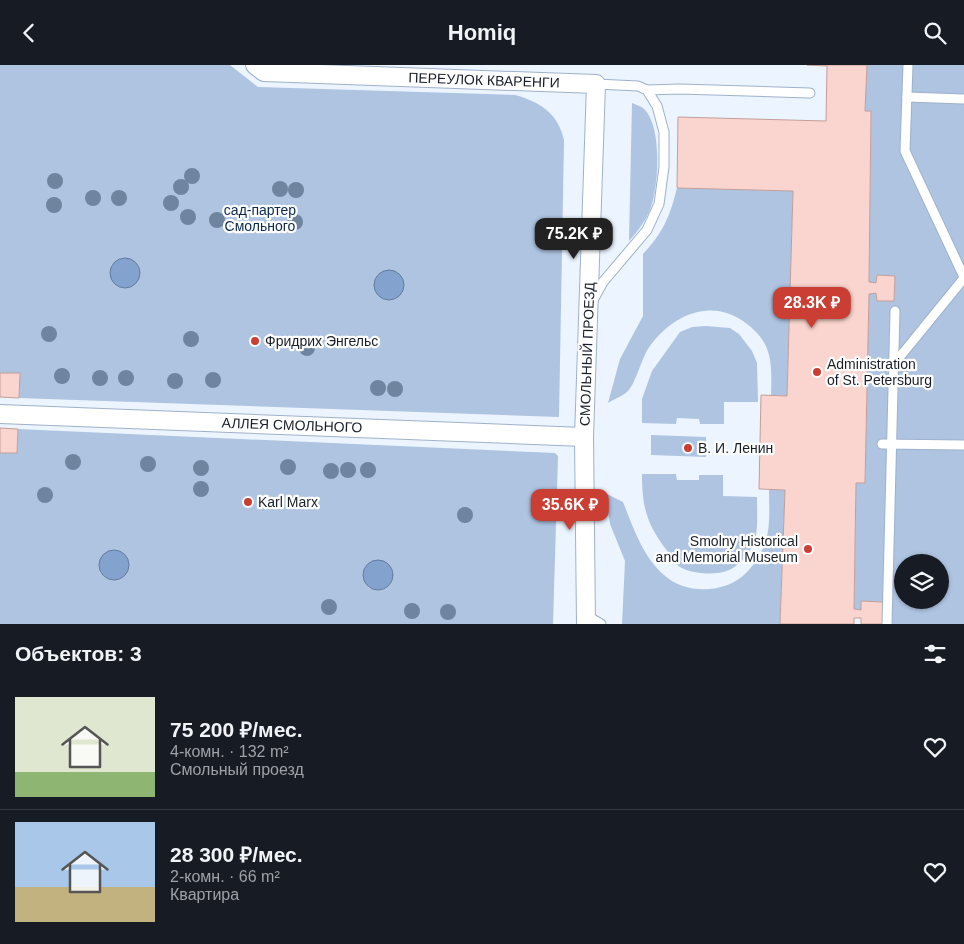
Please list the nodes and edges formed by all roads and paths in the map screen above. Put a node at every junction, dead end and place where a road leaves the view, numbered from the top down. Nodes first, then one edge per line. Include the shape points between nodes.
1 (255, 65) edge
2 (908, 65) edge
3 (596, 84) junction
4 (647, 90) junction
5 (810, 93) dead end
6 (907, 97) junction
7 (964, 99) edge
8 (964, 278) edge
9 (588, 308) junction
10 (895, 311) dead end
11 (894, 364) junction
12 (0, 414) edge
13 (584, 437) junction
14 (882, 444) dead end
15 (892, 444) junction
16 (964, 445) edge
17 (591, 621) edge
18 (888, 624) edge

1 - 3 street, ПЕРЕУЛОК КВАРЕНГИ via 264,73
2 - 6 lane
3 - 4 lane via 638,86
3 - 9 street, СМОЛЬНЫЙ ПРОЕЗД
4 - 5 lane
4 - 9 lane via 657,106 664,132 659,204 647,230 603,282
6 - 7 lane
6 - 8 lane via 905,151
8 - 11 lane
9 - 13 street, СМОЛЬНЫЙ ПРОЕЗД
10 - 11 lane
11 - 15 lane
12 - 13 street, АЛЛЕЯ СМОЛЬНОГО
13 - 17 street, СМОЛЬНЫЙ ПРОЕЗД
14 - 15 lane
15 - 16 lane
15 - 18 lane

